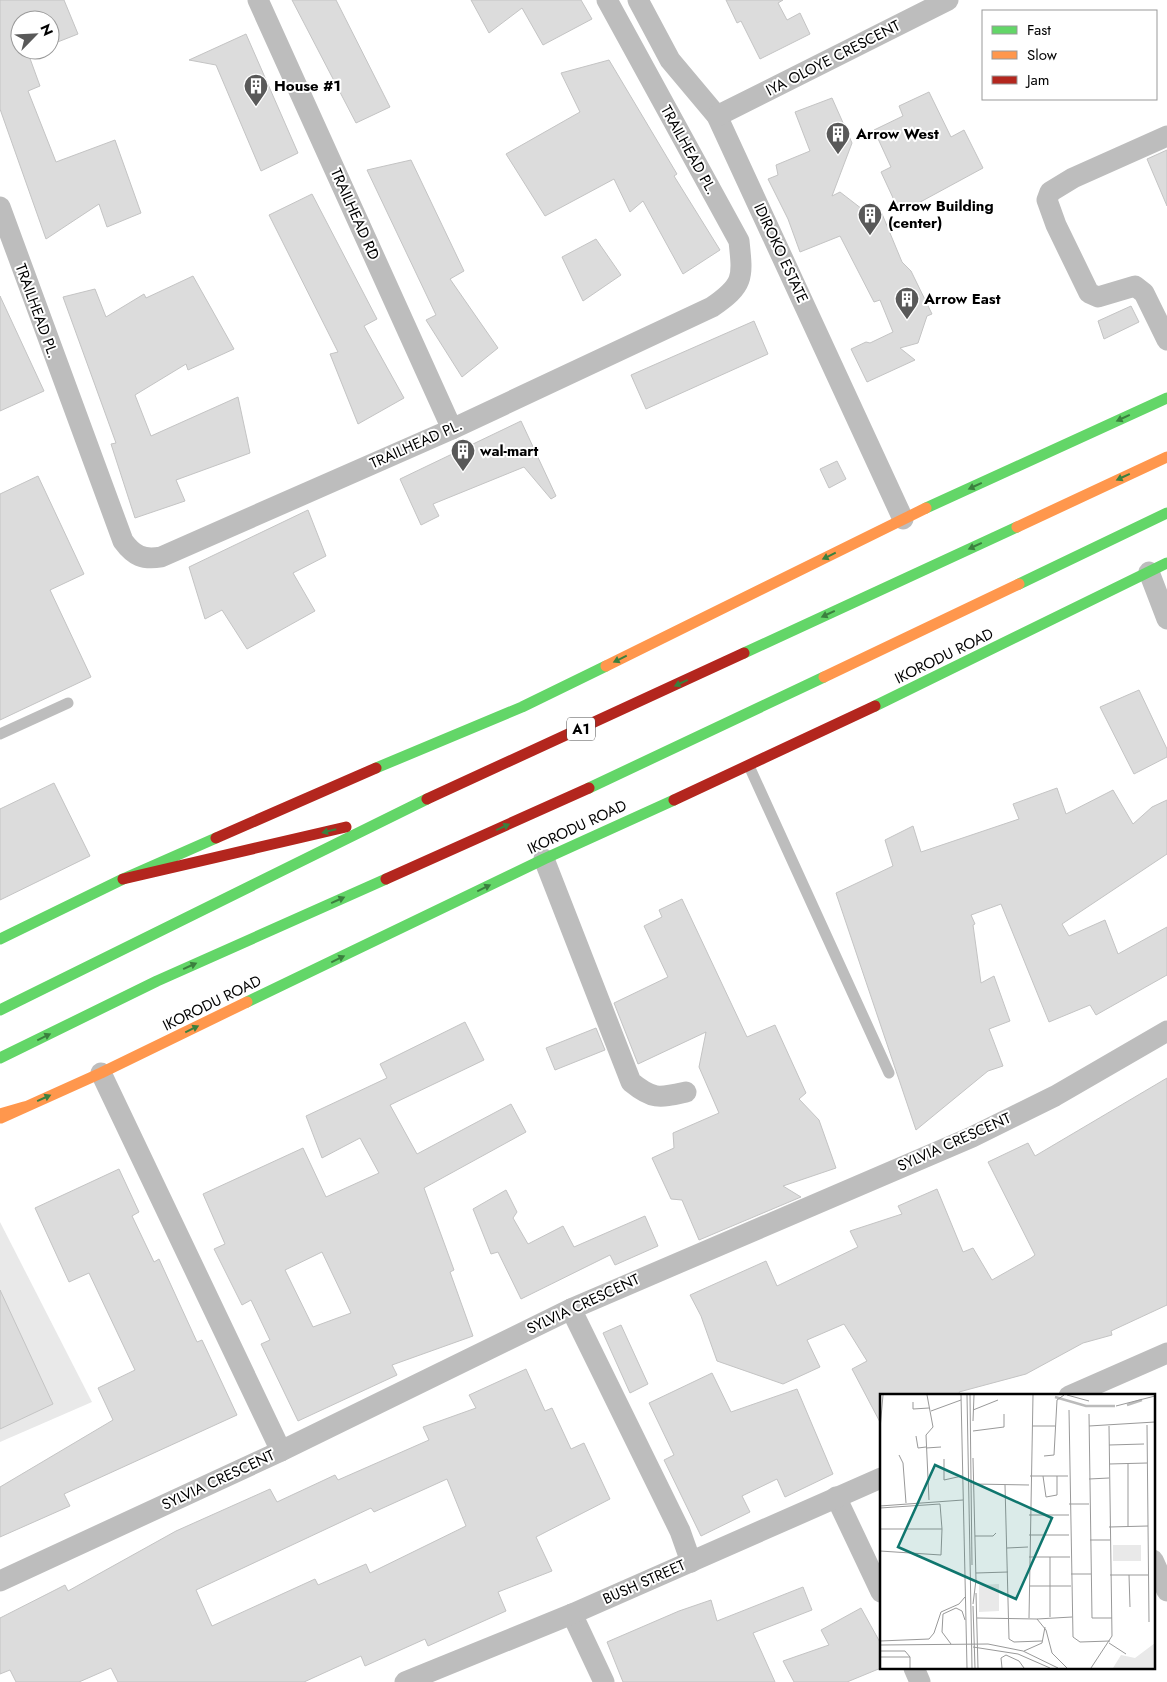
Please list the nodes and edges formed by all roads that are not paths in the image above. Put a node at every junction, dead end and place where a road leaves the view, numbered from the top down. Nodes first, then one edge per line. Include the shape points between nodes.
1 (258, 0) edge
2 (607, 0) edge
3 (638, 0) edge
4 (948, 0) edge
5 (718, 116) junction
6 (1167, 136) edge
7 (0, 207) edge
8 (1167, 340) edge
9 (1167, 398) edge
10 (452, 428) junction
11 (1167, 452) edge
12 (1167, 457) edge
13 (1153, 463) junction
14 (1167, 513) edge
15 (903, 519) junction
16 (1158, 567) edge
17 (1167, 619) edge
18 (68, 702) dead end
19 (0, 734) edge
20 (748, 764) junction
21 (394, 816) junction
22 (544, 860) junction
23 (123, 879) junction
24 (0, 939) edge
25 (0, 1010) edge
26 (1167, 1030) edge
27 (0, 1058) edge
28 (101, 1073) junction
29 (889, 1073) dead end
30 (686, 1092) dead end
31 (24, 1107) junction
32 (0, 1114) edge
33 (0, 1118) edge
34 (571, 1308) junction
35 (1167, 1353) edge
36 (1077, 1394) edge
37 (281, 1451) junction
38 (880, 1478) edge
39 (836, 1497) junction
40 (691, 1562) junction
41 (1154, 1562) edge
42 (0, 1581) edge
43 (880, 1590) edge
44 (1167, 1591) edge
45 (572, 1614) junction
46 (915, 1670) edge
47 (405, 1682) edge
48 (604, 1682) edge
49 (920, 1682) edge

1 - 10 street, TRAILHEAD RD
2 - 10 street, TRAILHEAD PL. via 739,241 743,272 734,292 712,307
3 - 5 street, IDIROKO ESTATE via 670,60
4 - 5 street, IYA OLOYE CRESCENT
5 - 15 street, IDIROKO ESTATE
6 - 8 street via 1073,178 1050,192 1047,200 1089,293 1098,297 1135,286 1144,293
7 - 10 street, TRAILHEAD PL. via 85,442 123,541 132,553 147,560 161,556
9 -> 15 main road
11 - 13 main road
12 - 13 main road, A1
13 -> 21 main road, A1
27 -> 14 main road, IKORODU ROAD via 157,981 621,774
15 -> 23 main road via 522,707 323,790
16 - 17 street
16 - 20 main road, IKORODU ROAD via 986,653
18 - 19 lane
20 - 22 main road, IKORODU ROAD
20 - 29 lane
21 -> 23 main road
21 - 25 main road, A1
28 -> 22 main road, IKORODU ROAD
22 - 30 street via 632,1082 646,1094 660,1098
23 - 24 main road
26 - 34 street, SYLVIA CRESCENT via 1055,1096 972,1137
31 -> 28 main road, IKORODU ROAD
28 - 37 street
31 - 32 main road
31 - 33 main road, IKORODU ROAD
34 - 37 street, SYLVIA CRESCENT
34 - 40 street via 680,1532
35 - 36 street
37 - 42 street, SYLVIA CRESCENT
38 - 39 street, BUSH STREET
39 - 40 street, BUSH STREET
39 - 43 street
40 - 45 street, BUSH STREET
41 - 44 street
45 - 47 street, BUSH STREET
45 - 48 street
46 - 49 street

